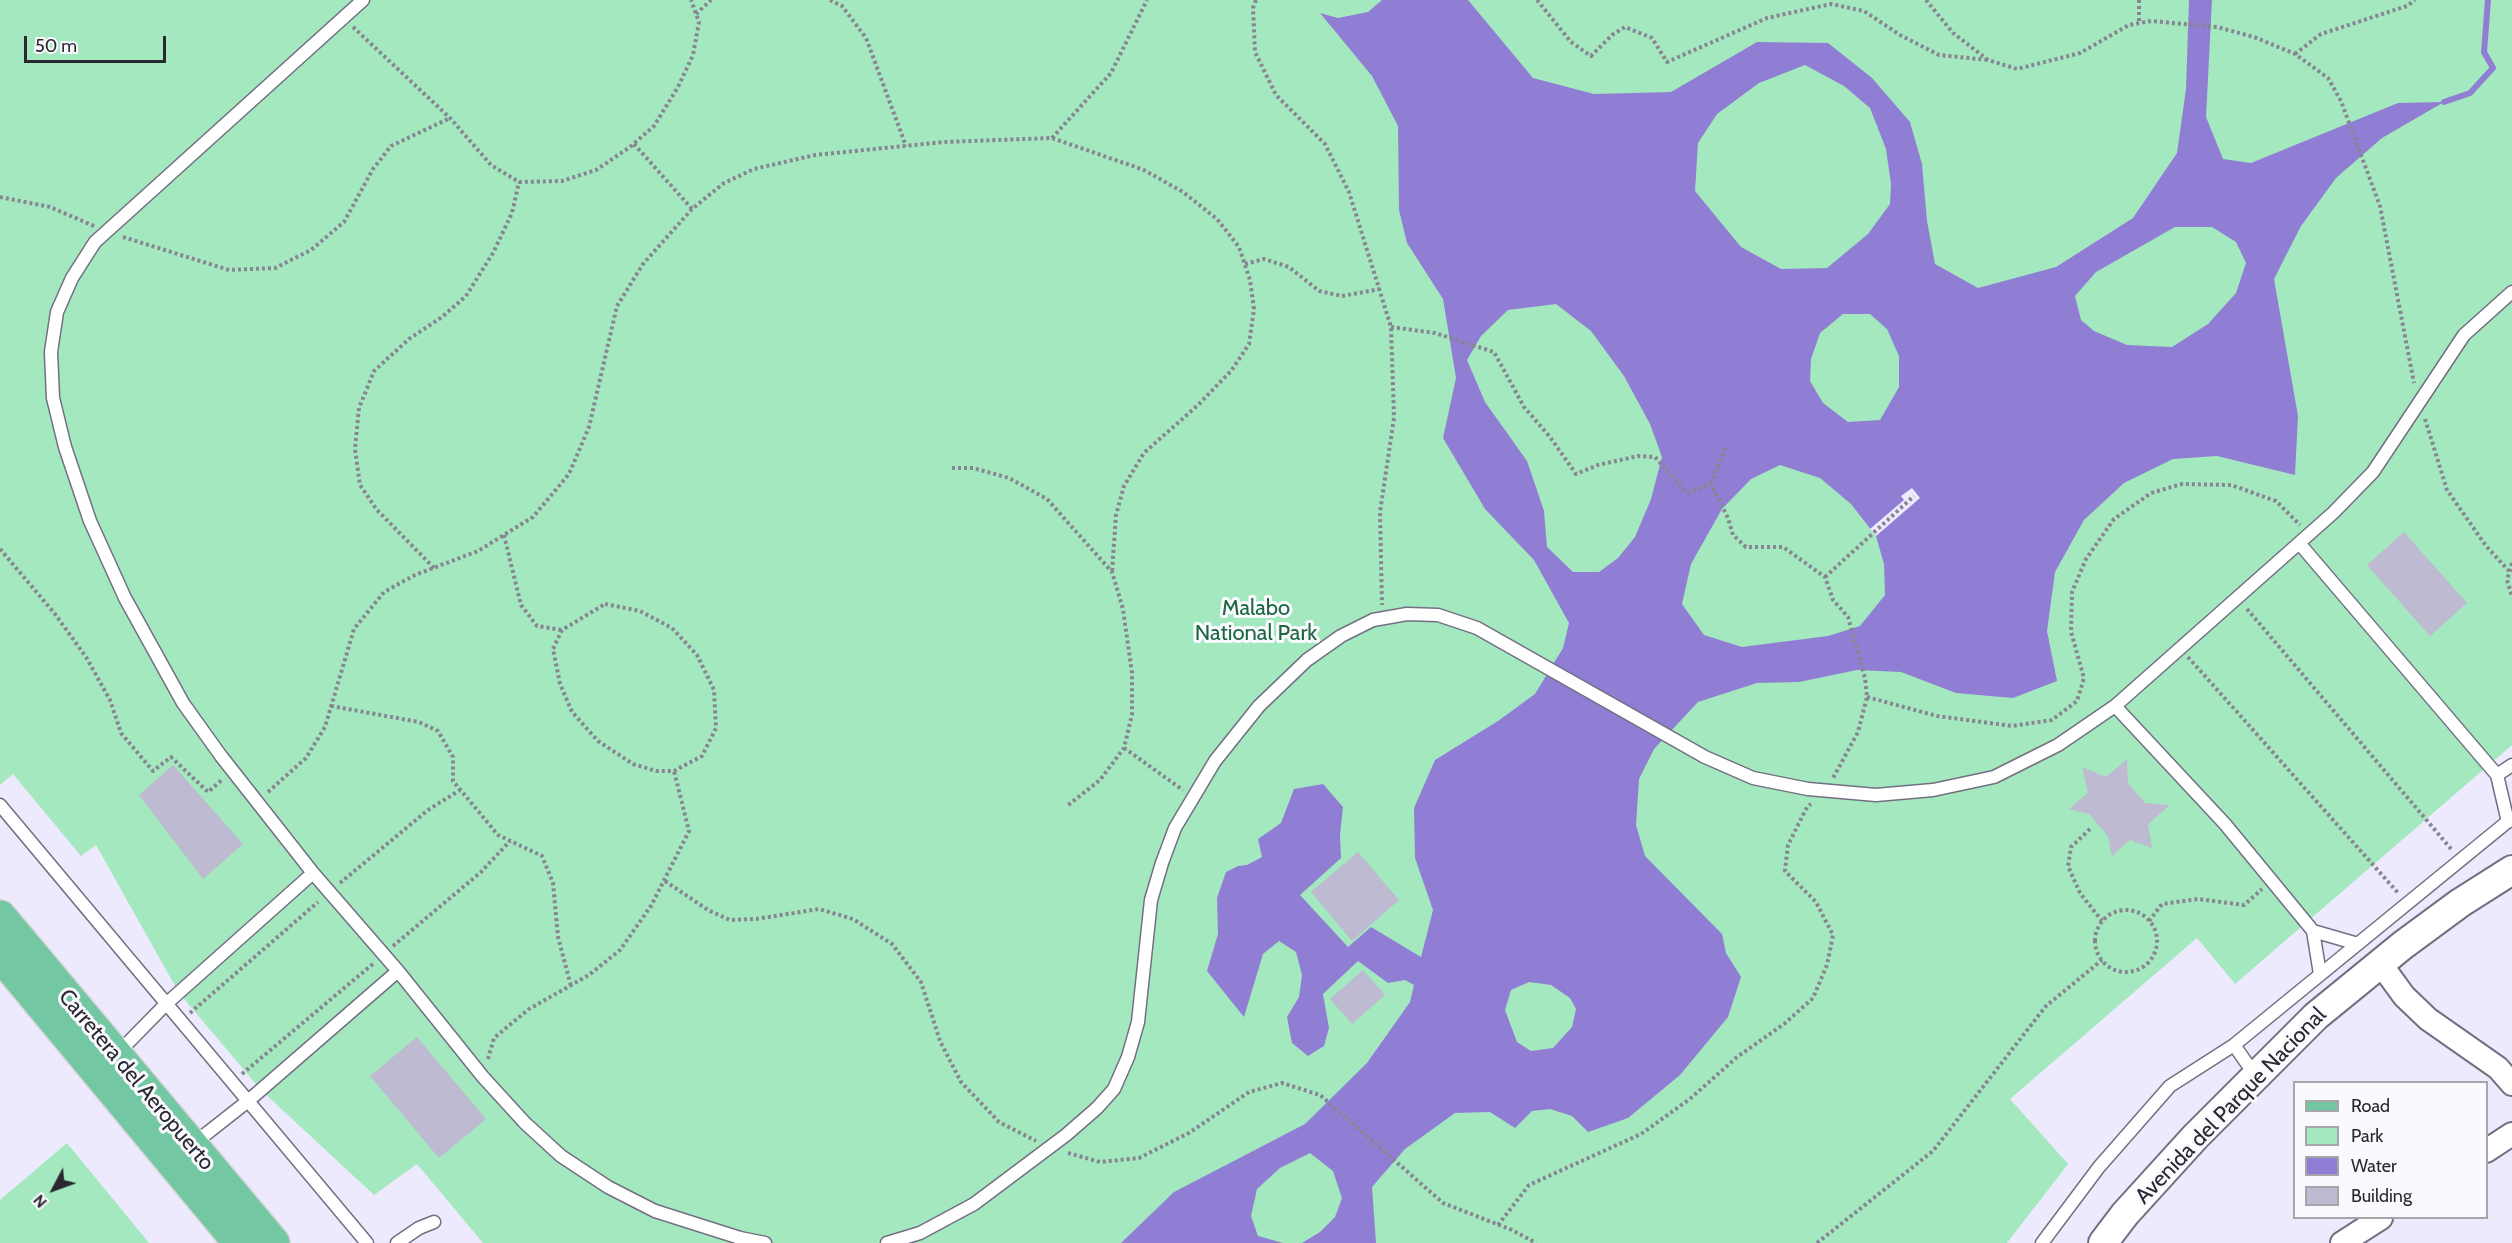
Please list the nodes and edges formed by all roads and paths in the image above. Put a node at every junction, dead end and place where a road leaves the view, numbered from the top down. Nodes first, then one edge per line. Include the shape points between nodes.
1 (363, 0) edge
2 (691, 0) edge
3 (711, 0) edge
4 (830, 0) edge
5 (1147, 0) edge
6 (1256, 0) edge
7 (1537, 0) edge
8 (1926, 0) edge
9 (2139, 0) edge
10 (2415, 0) edge
11 (696, 14) junction
12 (343, 18) junction
13 (2139, 23) junction
14 (2295, 54) junction
15 (1988, 60) junction
16 (450, 118) junction
17 (1052, 138) junction
18 (634, 144) junction
19 (906, 146) junction
20 (2363, 163) dead end
21 (519, 182) junction
22 (0, 197) edge
23 (692, 209) junction
24 (106, 231) junction
25 (1245, 264) junction
26 (1380, 289) junction
27 (2512, 291) edge
28 (1391, 327) junction
29 (1726, 446) dead end
30 (952, 468) dead end
31 (1711, 484) junction
32 (1914, 496) dead end
33 (2310, 534) junction
34 (504, 535) junction
35 (2299, 543) junction
36 (0, 549) edge
37 (2512, 563) edge
38 (434, 568) junction
39 (1112, 572) junction
40 (1824, 577) junction
41 (2512, 596) edge
42 (2237, 598) junction
43 (1383, 619) junction
44 (562, 630) junction
45 (2180, 648) junction
46 (1867, 697) junction
47 (331, 705) junction
48 (2115, 706) junction
49 (1124, 748) junction
50 (2512, 765) edge
51 (233, 771) junction
52 (674, 771) junction
53 (2498, 777) junction
54 (2512, 784) edge
55 (1826, 791) junction
56 (1193, 797) junction
57 (257, 802) junction
58 (0, 805) edge
59 (1067, 806) dead end
60 (2510, 820) edge
61 (2090, 829) dead end
62 (2461, 860) junction
63 (2512, 870) edge
64 (313, 873) junction
65 (2271, 880) junction
66 (665, 881) junction
67 (2407, 903) junction
68 (0, 917) edge
69 (2102, 921) junction
70 (2149, 921) junction
71 (2313, 931) junction
72 (2358, 944) junction
73 (0, 954) edge
74 (2102, 960) junction
75 (2380, 963) junction
76 (398, 971) junction
77 (2320, 975) junction
78 (571, 986) junction
79 (166, 1004) junction
80 (2234, 1045) junction
81 (115, 1055) junction
82 (2255, 1074) junction
83 (483, 1077) junction
84 (2512, 1084) edge
85 (248, 1101) junction
86 (2512, 1134) edge
87 (191, 1146) junction
88 (1050, 1148) junction
89 (2488, 1150) edge
90 (2379, 1219) edge
91 (434, 1222) dead end
92 (1498, 1225) junction
93 (240, 1243) edge
94 (273, 1243) edge
95 (367, 1243) edge
96 (397, 1243) edge
97 (765, 1243) edge
98 (887, 1243) edge
99 (1536, 1243) edge
100 (1817, 1243) edge
101 (2042, 1243) edge
102 (2103, 1243) edge
103 (2342, 1243) edge

1 - 12 lane
2 - 11 path
3 - 11 path
4 - 19 path via 842,6 866,38
5 - 17 path via 1111,73
6 - 26 path via 1255,52 1276,95 1325,144 1349,192
7 - 15 path via 1571,42 1591,56 1625,27 1652,38 1667,62 1767,18 1831,4 1864,11 1939,55
8 - 15 path via 1953,33
9 - 13 path
10 - 14 path via 2321,34
11 - 18 path via 699,22 693,55 654,126
12 - 16 path
12 - 24 lane
13 - 14 path via 2217,27 2254,36
13 - 15 path via 2128,25 2080,53 2017,69
14 - 20 path via 2328,78
16 - 21 path via 491,165
16 - 24 path via 391,146 373,169 344,222 311,250 275,268 229,270
17 - 19 path
17 - 25 path via 1144,170 1183,192 1217,219 1239,247
18 - 21 path via 596,170 562,181
18 - 23 path
19 - 23 path via 814,156 754,169 724,183
21 - 38 path via 512,213 466,296 374,371 359,408 355,449 360,485 377,510
22 - 24 path via 50,207
23 - 34 path via 643,264 617,306 590,427 569,474 533,517
24 - 51 lane via 94,242 72,278 57,312 51,352 52,398 90,521 125,598 183,703
25 - 26 path via 1264,259 1289,267 1319,291 1342,297
25 - 39 path via 1254,309 1250,344 1232,371 1144,453 1124,486 1116,515
26 - 28 path
27 - 33 lane via 2464,335 2373,472
28 - 31 path via 1435,333 1494,352 1524,407 1576,474 1638,456 1655,457 1687,493
28 - 43 path via 1394,418 1380,512
29 - 31 path
30 - 39 path via 973,468 1009,478 1047,499
31 - 40 path via 1733,535 1746,547 1782,547
32 - 40 path
33 - 35 lane
33 - 46 path via 2276,501 2231,485 2182,484 2151,493 2114,519 2086,559 2072,592 2071,632 2084,678 2077,702 2052,720 2012,726 1937,716
34 - 38 path
34 - 44 path via 521,605 537,626
35 - 42 lane
35 - 53 lane
36 - 51 path via 86,657 110,700 121,734 153,771 171,757 208,792
37 - 41 path via 2507,580
38 - 47 path via 384,592 354,629
39 - 49 path via 1123,609 1132,673 1132,715
40 - 46 path via 1833,600 1848,617
42 - 45 lane
42 - 62 path
43 - 55 lane via 1407,614 1438,615 1477,628 1705,757 1753,778
43 - 56 lane via 1341,636 1307,660 1259,706 1215,761
44 - 52 path via 553,649 560,684 572,712 598,741 633,764 656,771
44 - 52 path via 605,604 640,611 672,628 697,655 714,690 716,728 702,756
45 - 48 lane
45 - 67 path
46 - 55 path via 1858,732
47 - 57 path via 325,727 306,758
47 - 78 path via 418,722 438,731 453,757 453,781 498,835 542,856 553,883 558,937
48 - 55 lane via 2058,745 1994,777 1933,790 1876,795
48 - 65 lane via 2225,824
49 - 56 path
49 - 59 path via 1100,780
50 - 53 lane
51 - 57 lane
52 - 66 path via 689,831
53 - 54 lane
53 - 60 lane
55 - 92 path via 1807,807 1788,845 1785,871 1816,902 1833,935 1827,965 1813,998 1641,1134 1529,1185
56 - 88 lane via 1175,828 1151,900 1138,1022 1128,1057 1113,1089 1097,1108
57 - 64 lane
58 - 79 lane
60 - 62 lane
61 - 69 path via 2071,847 2068,866 2080,893
62 - 67 lane
63 - 75 street, Avenida del Parque Nacional
64 - 76 lane
64 - 79 lane
65 - 70 path via 2244,905 2198,899 2162,904
65 - 71 lane
66 - 78 path via 620,950
66 - 88 path via 730,920 819,909 853,919 892,944 921,982 940,1041 961,1082 999,1122
67 - 72 lane
68 - 81 main road, Carretera del Aeropuerto
69 - 70 path via 2120,911 2140,914
69 - 74 path via 2095,941
70 - 74 path via 2156,947 2147,964 2124,972
71 - 72 lane
71 - 77 lane
72 - 77 lane
73 - 93 main road, Carretera del Aeropuerto
74 - 100 path via 2046,1006 1933,1151
75 - 82 street, Avenida del Parque Nacional
75 - 84 street via 2404,996 2428,1019 2498,1068
76 - 83 lane
76 - 85 lane
77 - 80 lane
78 - 83 path via 529,1009 494,1038
79 - 81 lane
79 - 85 lane
80 - 82 lane
80 - 101 lane via 2170,1086 2099,1167
81 - 87 main road, Carretera del Aeropuerto
82 - 102 street, Avenida del Parque Nacional
83 - 97 lane via 561,1156 608,1187 655,1211
85 - 87 lane
85 - 95 lane
86 - 89 street
87 - 94 main road, Carretera del Aeropuerto
88 - 92 path via 1100,1162 1139,1158 1189,1133 1249,1092 1282,1083 1320,1095 1443,1203
88 - 98 lane via 974,1204 920,1233
90 - 103 street
91 - 96 lane
92 - 99 path

